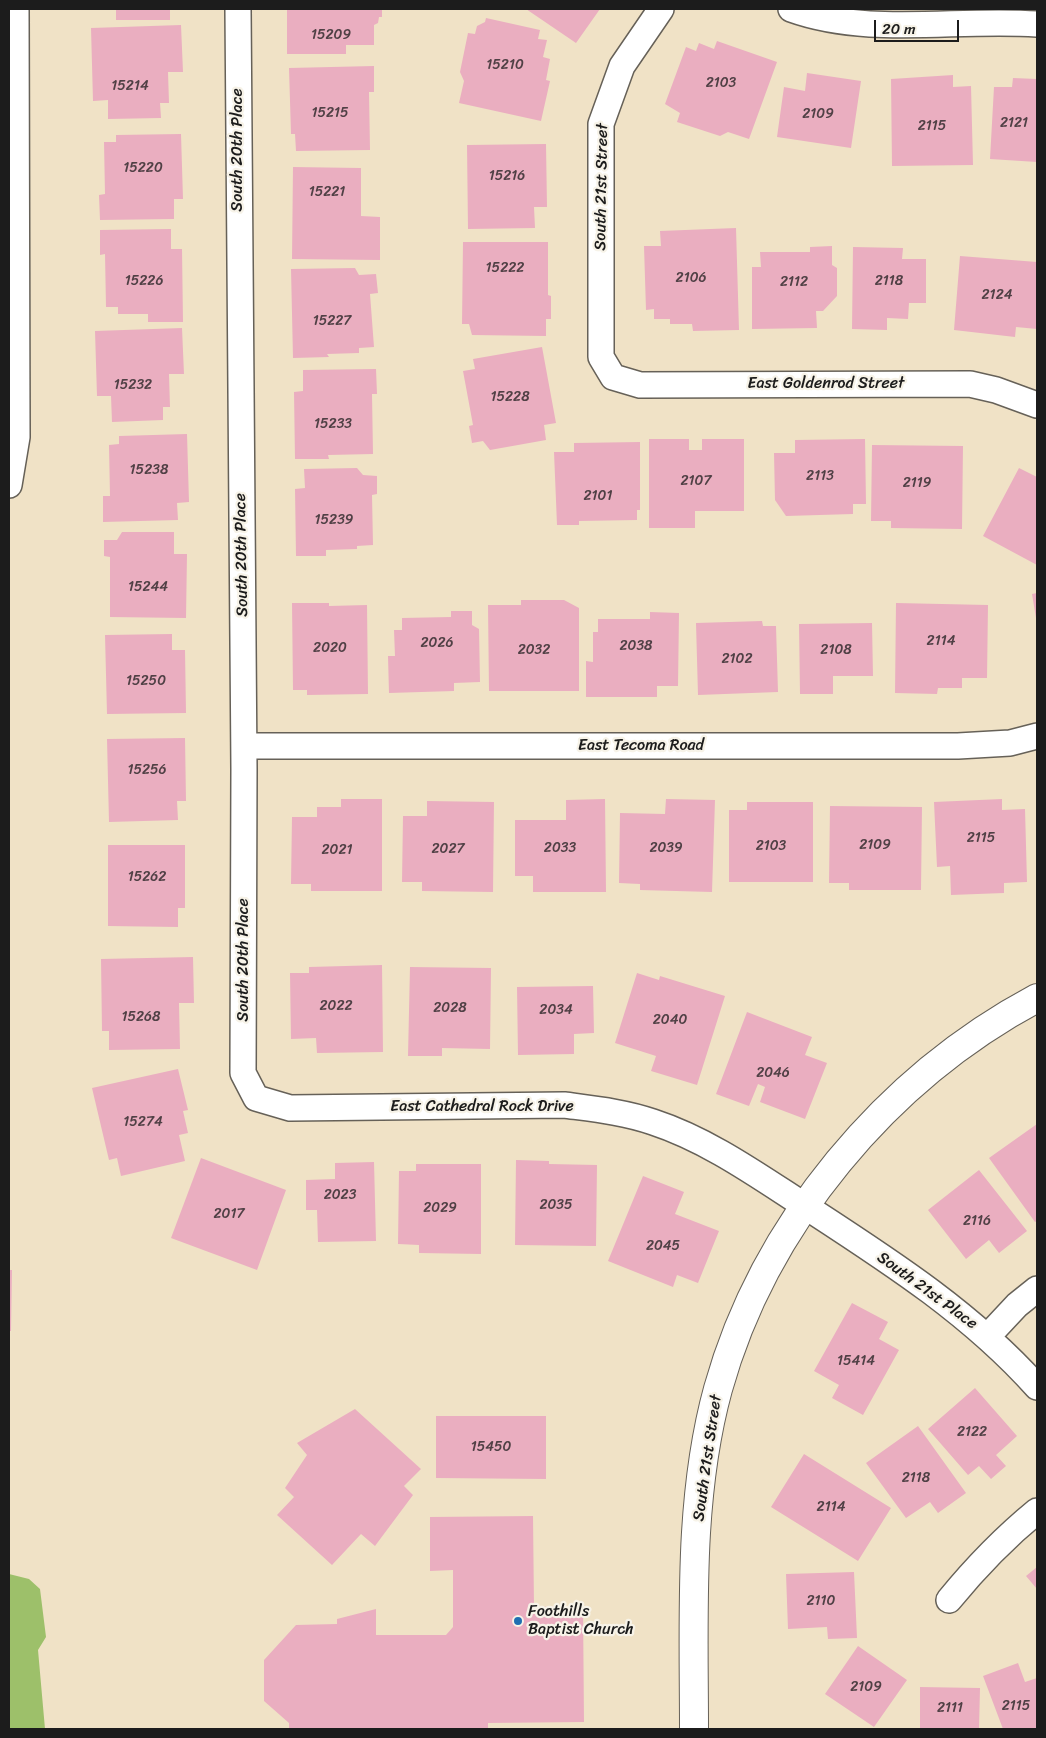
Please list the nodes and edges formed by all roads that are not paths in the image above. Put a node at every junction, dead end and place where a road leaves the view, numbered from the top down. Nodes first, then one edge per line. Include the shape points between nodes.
1 (16, 9) edge
2 (238, 9) edge
3 (661, 9) edge
4 (791, 9) edge
5 (1037, 24) edge
6 (613, 378) joint
7 (1037, 405) edge
8 (9, 485) edge
9 (1037, 736) edge
10 (244, 746) junction
11 (1037, 998) edge
12 (256, 1098) joint
13 (806, 1207) junction
14 (1037, 1289) edge
15 (988, 1336) junction
16 (1037, 1387) edge
17 (1037, 1511) edge
18 (949, 1600) dead end
19 (694, 1729) edge

1 - 8 street via 17,437
2 - 10 street, South 20th Place
3 - 6 street, South 21st Street via 622,66 601,124 601,357
4 - 5 street via 815,18 860,23
6 - 7 street, East Goldenrod Street via 640,385 970,384
9 - 10 street, East Tecoma Road via 1010,743 958,746
10 - 12 street, South 20th Place via 243,1073
11 - 13 street, South 21st Street via 1003,1016 964,1043 888,1106 856,1140
12 - 13 street, East Cathedral Rock Drive via 290,1108 564,1105 603,1110 653,1122 689,1137
13 - 15 street, South 21st Place via 909,1276
13 - 19 street, South 21st Street via 774,1256 732,1349 718,1391 700,1499
14 - 15 street
15 - 16 street, South 21st Place
17 - 18 street via 1005,1537

